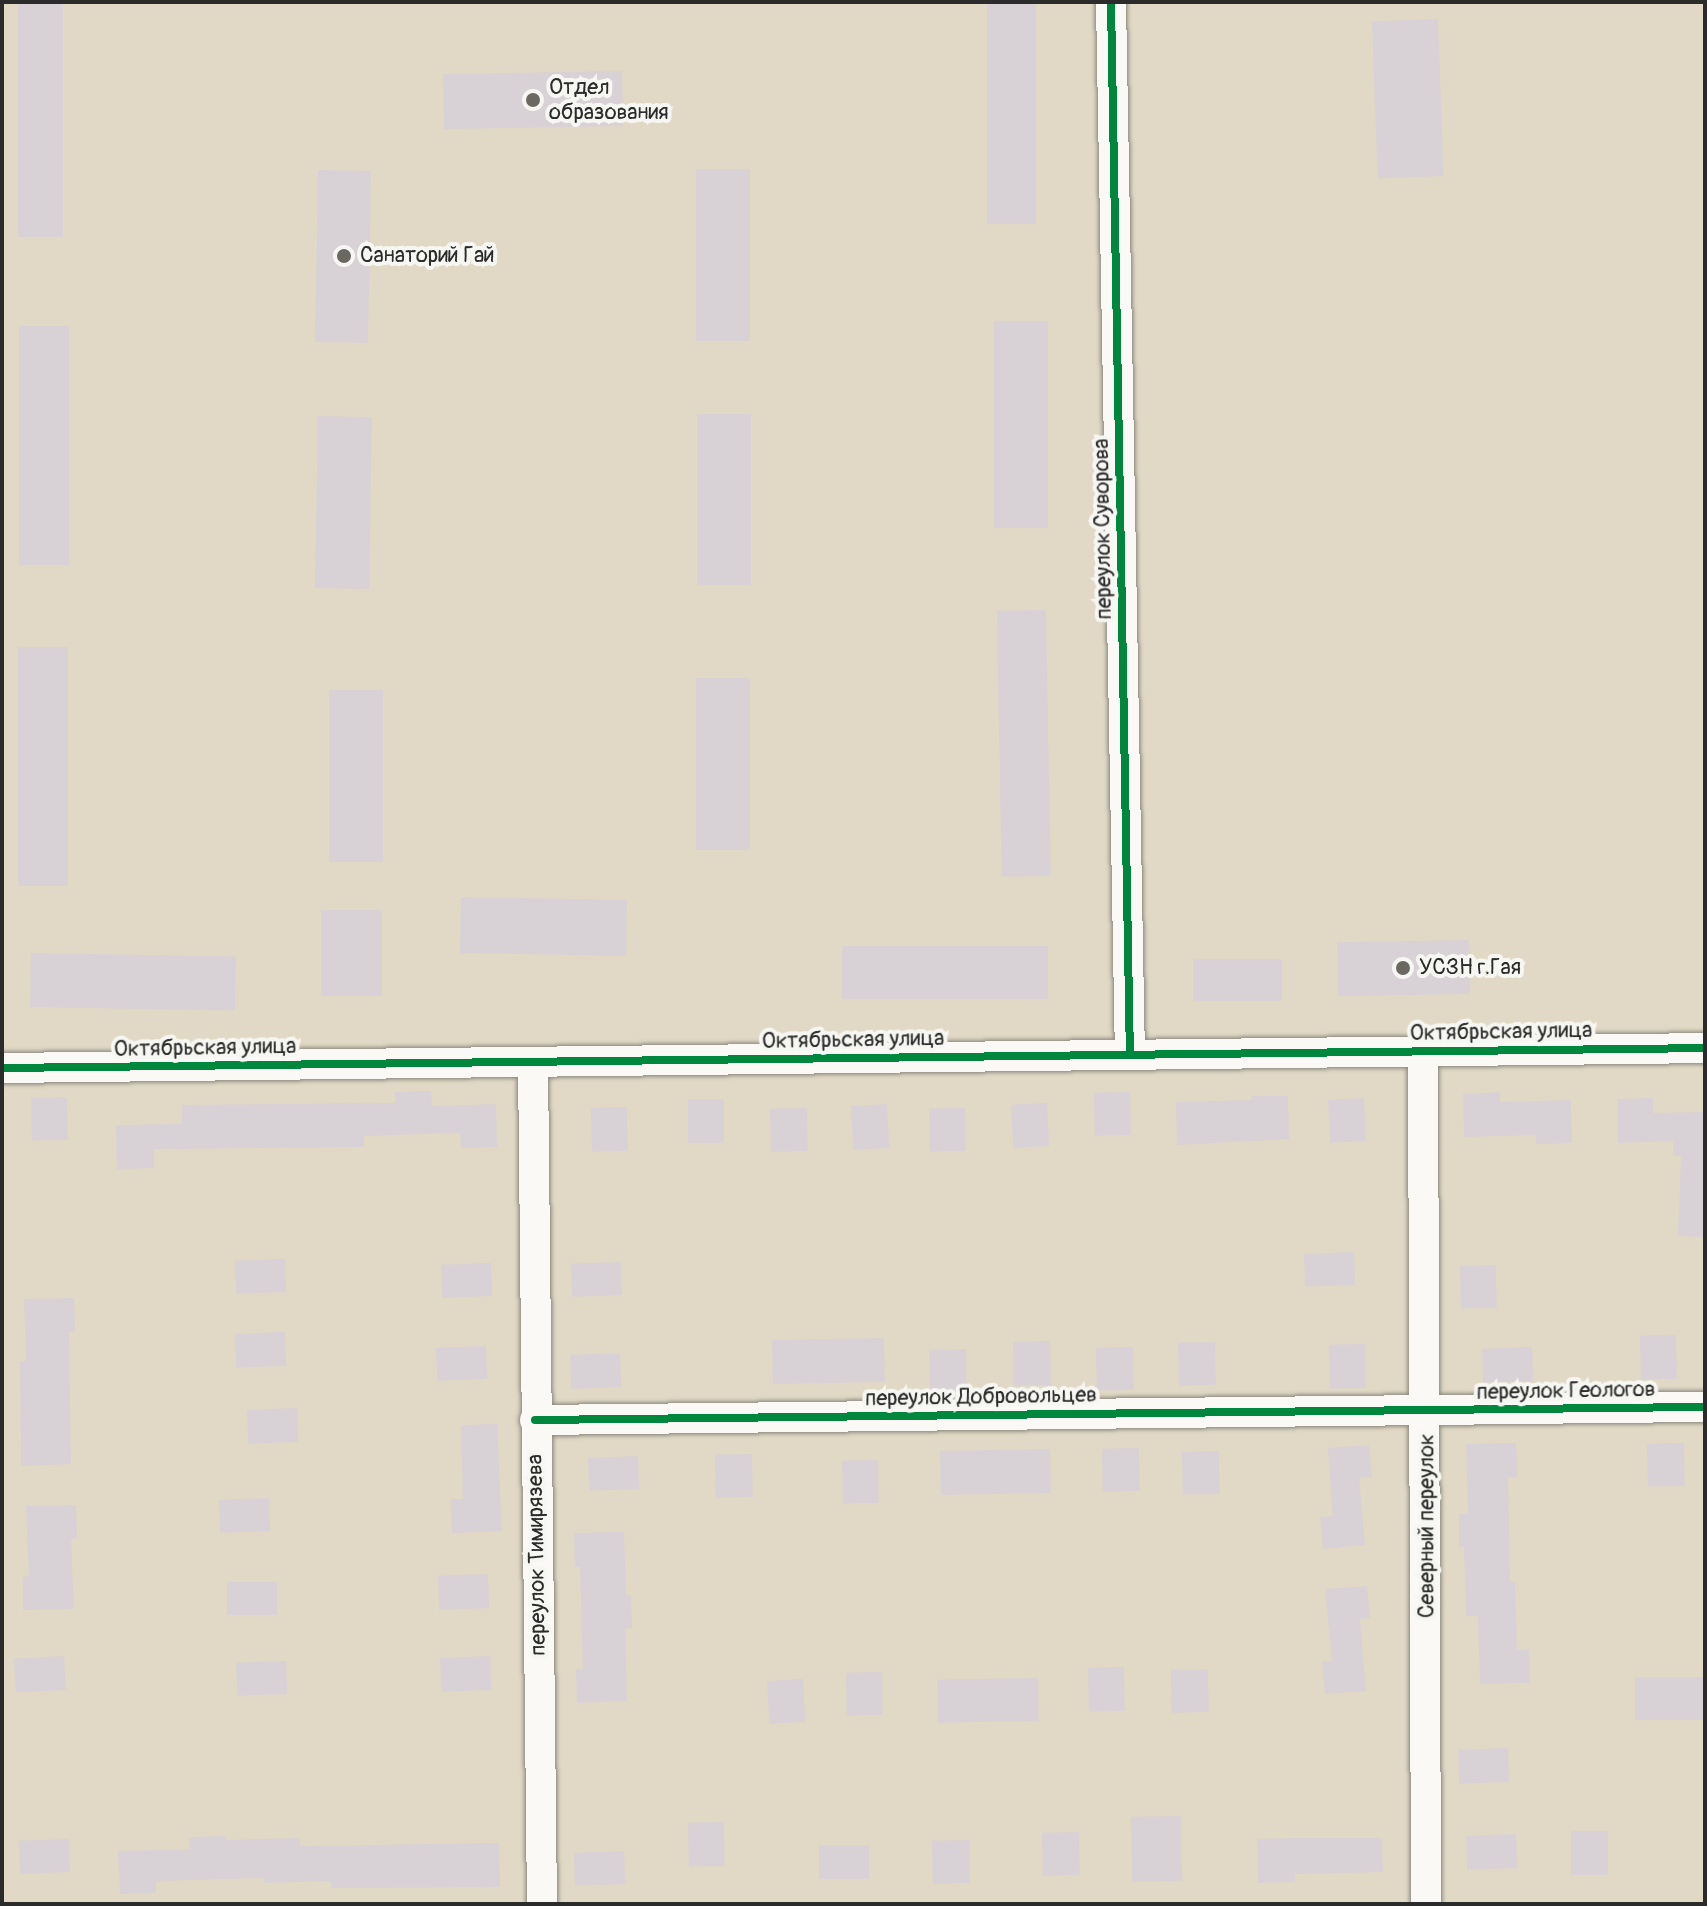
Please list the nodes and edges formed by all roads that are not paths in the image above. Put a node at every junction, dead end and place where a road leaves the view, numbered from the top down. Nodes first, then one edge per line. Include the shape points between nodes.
1 (1111, 2) edge
2 (1705, 1048) edge
3 (1423, 1051) junction
4 (1130, 1055) junction
5 (533, 1062) junction
6 (2, 1068) edge
7 (1705, 1407) edge
8 (1427, 1410) junction
9 (535, 1420) junction
10 (542, 1904) edge
11 (1426, 1904) edge

1 - 4 street, переулок Суворова
2 - 3 street, Октябрьская улица
3 - 4 street, Октябрьская улица
3 - 8 street, Северный переулок
4 - 5 street, Октябрьская улица
5 - 6 street, Октябрьская улица
5 - 9 street, переулок Тимирязева
7 - 8 street, переулок Геологов
8 - 9 street, переулок Добровольцев
8 - 11 street, Северный переулок
9 - 10 street, переулок Тимирязева

